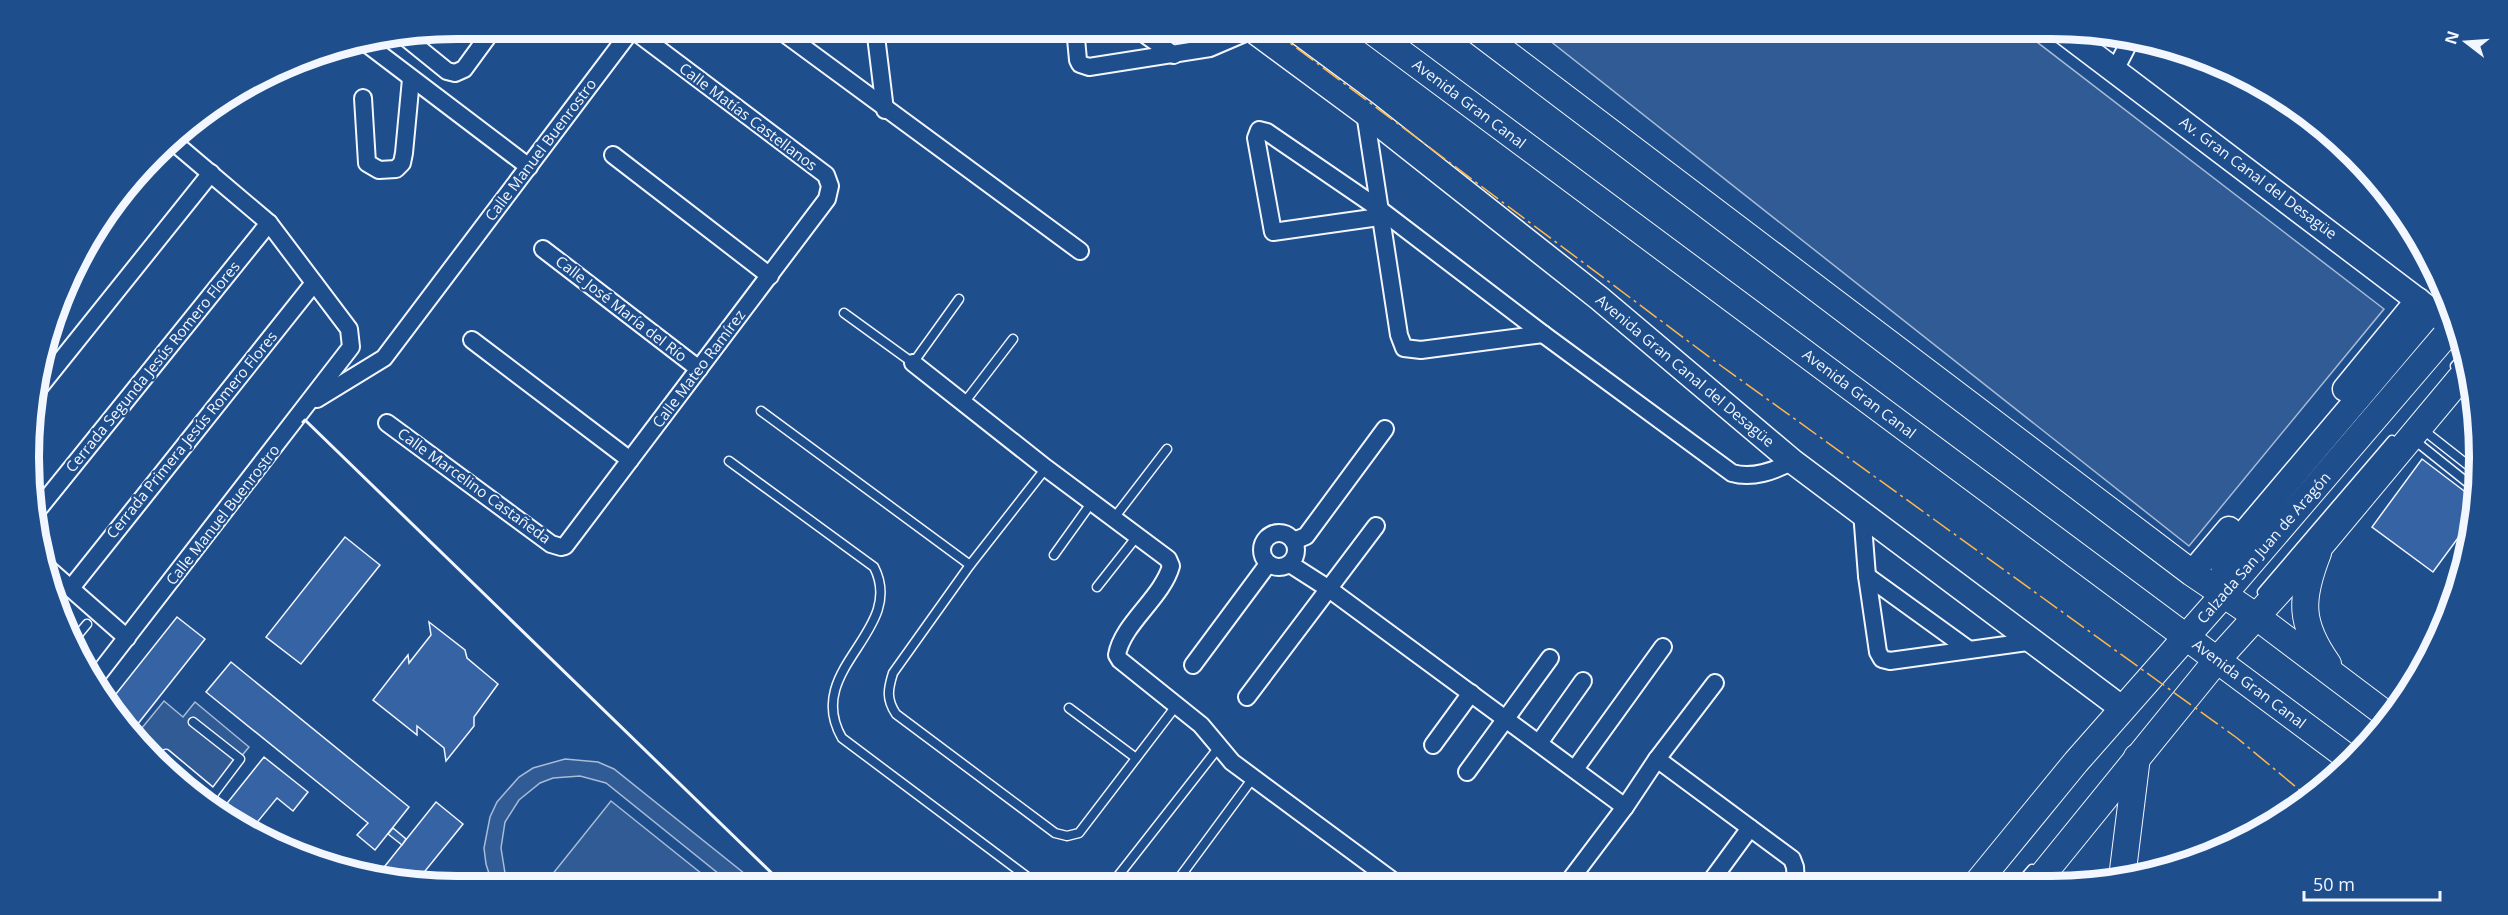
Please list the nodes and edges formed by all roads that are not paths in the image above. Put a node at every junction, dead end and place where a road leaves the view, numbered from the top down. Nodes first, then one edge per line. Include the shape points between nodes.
1 (486, 39) edge
2 (625, 39) edge
3 (646, 39) edge
4 (791, 39) edge
5 (876, 39) edge
6 (1076, 39) edge
7 (1151, 39) edge
8 (1229, 39) edge
9 (1265, 39) edge
10 (1383, 39) edge
11 (1488, 39) edge
12 (2074, 40) edge
13 (411, 42) edge
14 (2127, 46) edge
15 (372, 48) edge
16 (1174, 55) junction
17 (2115, 70) junction
18 (411, 79) junction
19 (363, 98) dead end
20 (885, 110) junction
21 (1365, 112) junction
22 (179, 146) edge
23 (613, 155) dead end
24 (529, 167) junction
25 (211, 173) junction
26 (830, 186) joint
27 (1379, 212) junction
28 (269, 223) junction
29 (543, 249) dead end
30 (1080, 251) dead end
31 (770, 276) junction
32 (314, 283) junction
33 (959, 299) dead end
34 (2425, 305) junction
35 (844, 314) dead end
36 (2446, 321) edge
37 (1543, 334) junction
38 (2451, 336) edge
39 (2451, 336) edge
40 (1013, 339) dead end
41 (472, 340) dead end
42 (913, 363) junction
43 (699, 369) junction
44 (2459, 370) edge
45 (47, 378) edge
46 (310, 403) junction
47 (964, 403) junction
48 (762, 411) dead end
49 (387, 423) dead end
50 (1385, 429) dead end
51 (2409, 433) junction
52 (1167, 450) dead end
53 (2354, 458) dead end
54 (630, 460) junction
55 (729, 461) dead end
56 (1792, 461) junction
57 (1046, 468) junction
58 (2469, 468) edge
59 (2468, 483) edge
60 (1092, 502) junction
61 (42, 504) edge
62 (1862, 512) junction
63 (1114, 518) junction
64 (1376, 526) dead end
65 (1138, 535) junction
66 (1294, 541) junction
67 (2322, 544) junction
68 (561, 547) joint
69 (1054, 555) dead end
70 (1268, 564) junction
71 (1290, 564) junction
72 (970, 565) junction
73 (2192, 573) junction
74 (56, 576) edge
75 (1867, 576) junction
76 (1097, 587) dead end
77 (70, 588) junction
78 (1329, 588) junction
79 (2238, 606) junction
80 (87, 624) dead end
81 (78, 634) edge
82 (127, 638) junction
83 (2035, 641) junction
84 (1663, 647) dead end
85 (2202, 647) junction
86 (1968, 649) junction
87 (1550, 658) dead end
88 (1193, 665) dead end
89 (99, 673) edge
90 (2164, 680) dead end
91 (1583, 681) dead end
92 (2340, 681) junction
93 (1715, 683) dead end
94 (2157, 689) dead end
95 (1471, 693) junction
96 (1247, 697) dead end
97 (1176, 706) junction
98 (1069, 708) dead end
99 (2123, 709) junction
100 (2383, 712) edge
101 (1504, 719) junction
102 (193, 722) dead end
103 (2149, 728) dead end
104 (1539, 743) junction
105 (1433, 745) dead end
106 (1218, 747) junction
107 (2133, 752) junction
108 (166, 754) dead end
109 (2344, 755) edge
110 (1136, 758) junction
111 (1657, 759) junction
112 (1575, 770) junction
113 (1467, 772) dead end
114 (1253, 778) junction
115 (214, 794) joint
116 (1625, 807) junction
117 (1750, 828) junction
118 (2125, 869) edge
119 (2036, 874) edge
120 (1026, 876) edge
121 (1118, 876) edge
122 (1181, 876) edge
123 (1386, 876) edge
124 (1573, 876) edge
125 (1715, 876) edge
126 (1796, 876) edge
127 (1989, 876) edge

1 - 13 street via 464,69 455,73
2 - 24 street, Calle Manuel Buenrostro
3 - 26 street, Calle Matías Castellanos via 826,175
4 - 20 street
5 - 20 street
6 - 16 street via 1078,60 1085,66
7 - 16 street
8 - 16 street via 1210,48
9 - 21 street, Avenida Gran Canal del Desagüe
10 - 85 main road, Avenida Gran Canal
11 - 73 main road
12 - 17 street, Av. Gran Canal del Desagüe
14 - 17 street
15 - 18 street
17 - 34 street, Av. Gran Canal del Desagüe
18 - 19 street via 404,153 396,169 380,170 367,163
18 - 24 street
20 - 30 street
21 - 27 street
21 - 56 street, Avenida Gran Canal del Desagüe via 1599,298
22 - 25 street
23 - 31 street
24 - 46 street, Calle Manuel Buenrostro via 384,358
25 - 28 street
25 - 45 street
26 - 31 street, Calle Mateo Ramírez via 827,198
27 - 27 street via 1273,232 1259,130 1267,132
27 - 37 street
27 - 37 street via 1404,348 1421,350
28 - 32 street
28 - 61 street, Cerrada Segunda Jesús Romero Flores
29 - 43 street, Calle José María del Río
31 - 43 street, Calle Mateo Ramírez
32 - 46 street, Calle Manuel Buenrostro via 350,329 351,347
32 - 77 street, Cerrada Primera Jesús Romero Flores
33 - 42 lane
34 - 36 street, Av. Gran Canal del Desagüe
34 - 73 street
34 - 79 street via 2225,556 2222,582
35 - 42 lane
37 - 56 street via 1732,473 1775,471
38 - 53 lane
39 - 79 main road, Calzada San Juan de Aragón
40 - 47 lane
41 - 54 street
42 - 47 street
43 - 54 street, Calle Mateo Ramírez
44 - 51 main road, Calzada San Juan de Aragón
46 - 82 street, Calle Manuel Buenrostro
47 - 57 street
48 - 72 lane
49 - 68 street, Calle Marcelino Castañeda
50 - 66 street via 1306,536
51 - 58 lane
51 - 59 lane
51 - 67 main road, Calzada San Juan de Aragón
51 - 79 lane
52 - 63 lane
54 - 68 street, Calle Mateo Ramírez via 569,543
55 - 120 lane via 874,567 880,579 882,590 875,619 838,676 832,712 842,738
56 - 62 street, Avenida Gran Canal del Desagüe
57 - 60 street
57 - 72 lane
60 - 63 street
60 - 69 lane
62 - 75 street
62 - 83 street, Avenida Gran Canal del Desagüe
63 - 65 street
64 - 78 street
65 - 76 lane
65 - 97 street via 1163,554 1171,566 1165,582 1121,642 1117,655
66 - 70 street via 1285,534 1268,537 1262,547
66 - 71 street via 1296,553
67 - 79 main road, Calzada San Juan de Aragón
67 - 92 main road via 2310,573 2304,614 2312,641
70 - 71 street via 1279,568
70 - 88 street
71 - 78 street
72 - 110 lane via 893,673 888,695 896,714 1055,833 1067,836 1079,833
73 - 79 main road
74 - 77 street
75 - 86 street
75 - 86 street via 1882,659
77 - 82 street
78 - 95 street
78 - 96 street
79 - 85 main road, Calzada San Juan de Aragón
79 - 85 main road, Calzada San Juan de Aragón
79 - 92 main road
80 - 81 lane
82 - 89 street, Calle Manuel Buenrostro
83 - 86 street
83 - 99 street, Avenida Gran Canal del Desagüe
84 - 112 street
85 - 99 main road, Calzada San Juan de Aragón
85 - 103 lane
85 - 107 main road, Calzada San Juan de Aragón
85 - 109 main road, Avenida Gran Canal
87 - 101 street
90 - 94 lane
91 - 104 street
92 - 100 main road
93 - 111 street
95 - 101 street
95 - 105 street
97 - 106 street via 1201,725
97 - 110 lane
98 - 110 lane
99 - 127 main road, Calzada San Juan de Aragón
101 - 104 street
101 - 113 street
102 - 115 lane via 240,759
104 - 112 street
106 - 114 street
106 - 121 lane
107 - 118 main road
107 - 119 main road, Calzada San Juan de Aragón
108 - 115 lane
111 - 116 street
111 - 117 street
112 - 116 street
114 - 122 lane
114 - 123 street
116 - 124 street
117 - 125 street
117 - 126 street via 1792,860

